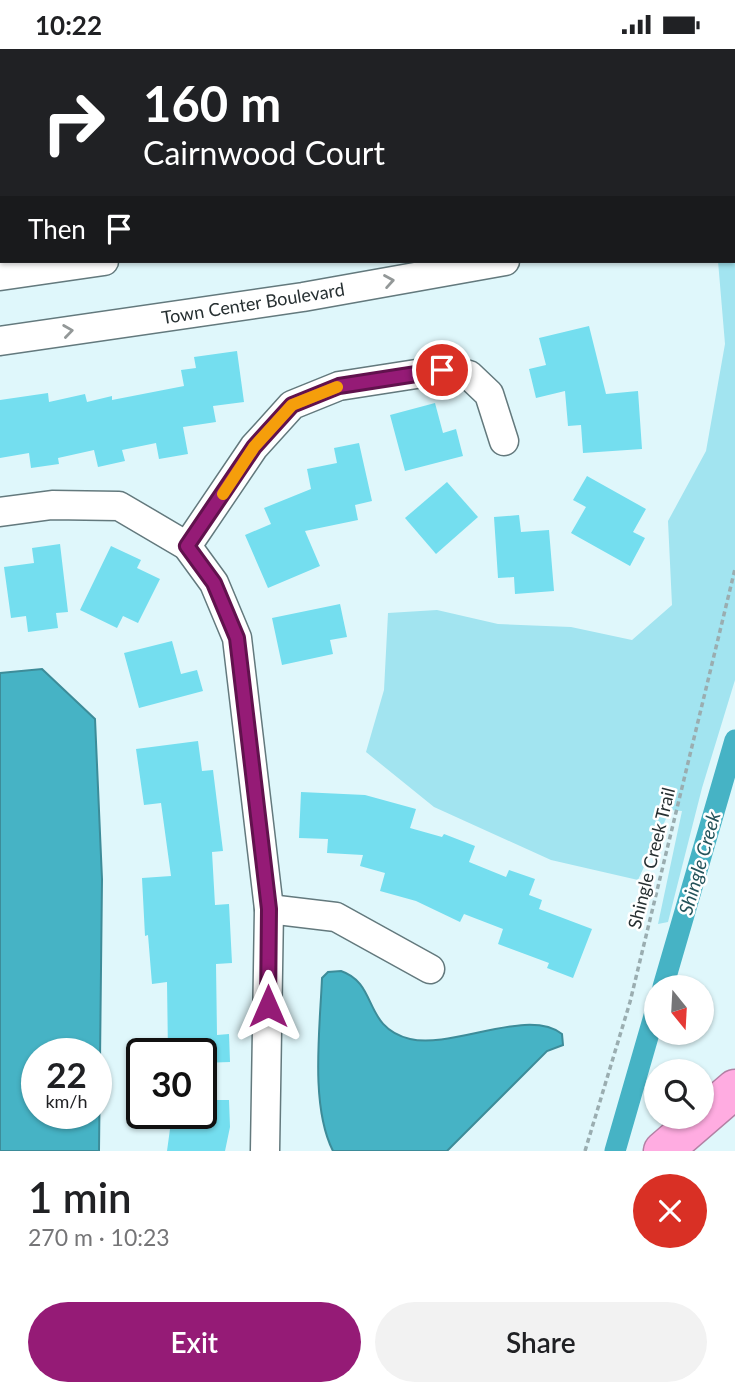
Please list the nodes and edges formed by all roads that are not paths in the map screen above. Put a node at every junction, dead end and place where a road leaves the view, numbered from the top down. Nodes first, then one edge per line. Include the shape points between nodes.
1 (91, 263) edge
2 (494, 263) edge
3 (0, 277) edge
4 (0, 341) edge
5 (505, 441) dead end
6 (0, 512) edge
7 (187, 546) junction
8 (269, 909) junction
9 (430, 969) dead end
10 (735, 1089) edge
11 (265, 1151) edge
12 (663, 1151) edge

1 - 3 street
4 -> 2 street, Town Center Boulevard via 303,297
5 - 7 street via 489,394 469,375 442,370 339,386 292,405 254,447
6 - 7 street via 52,505 119,506
7 - 8 street via 214,583 237,638
8 - 9 street via 336,918
8 - 11 street
10 - 12 highway

